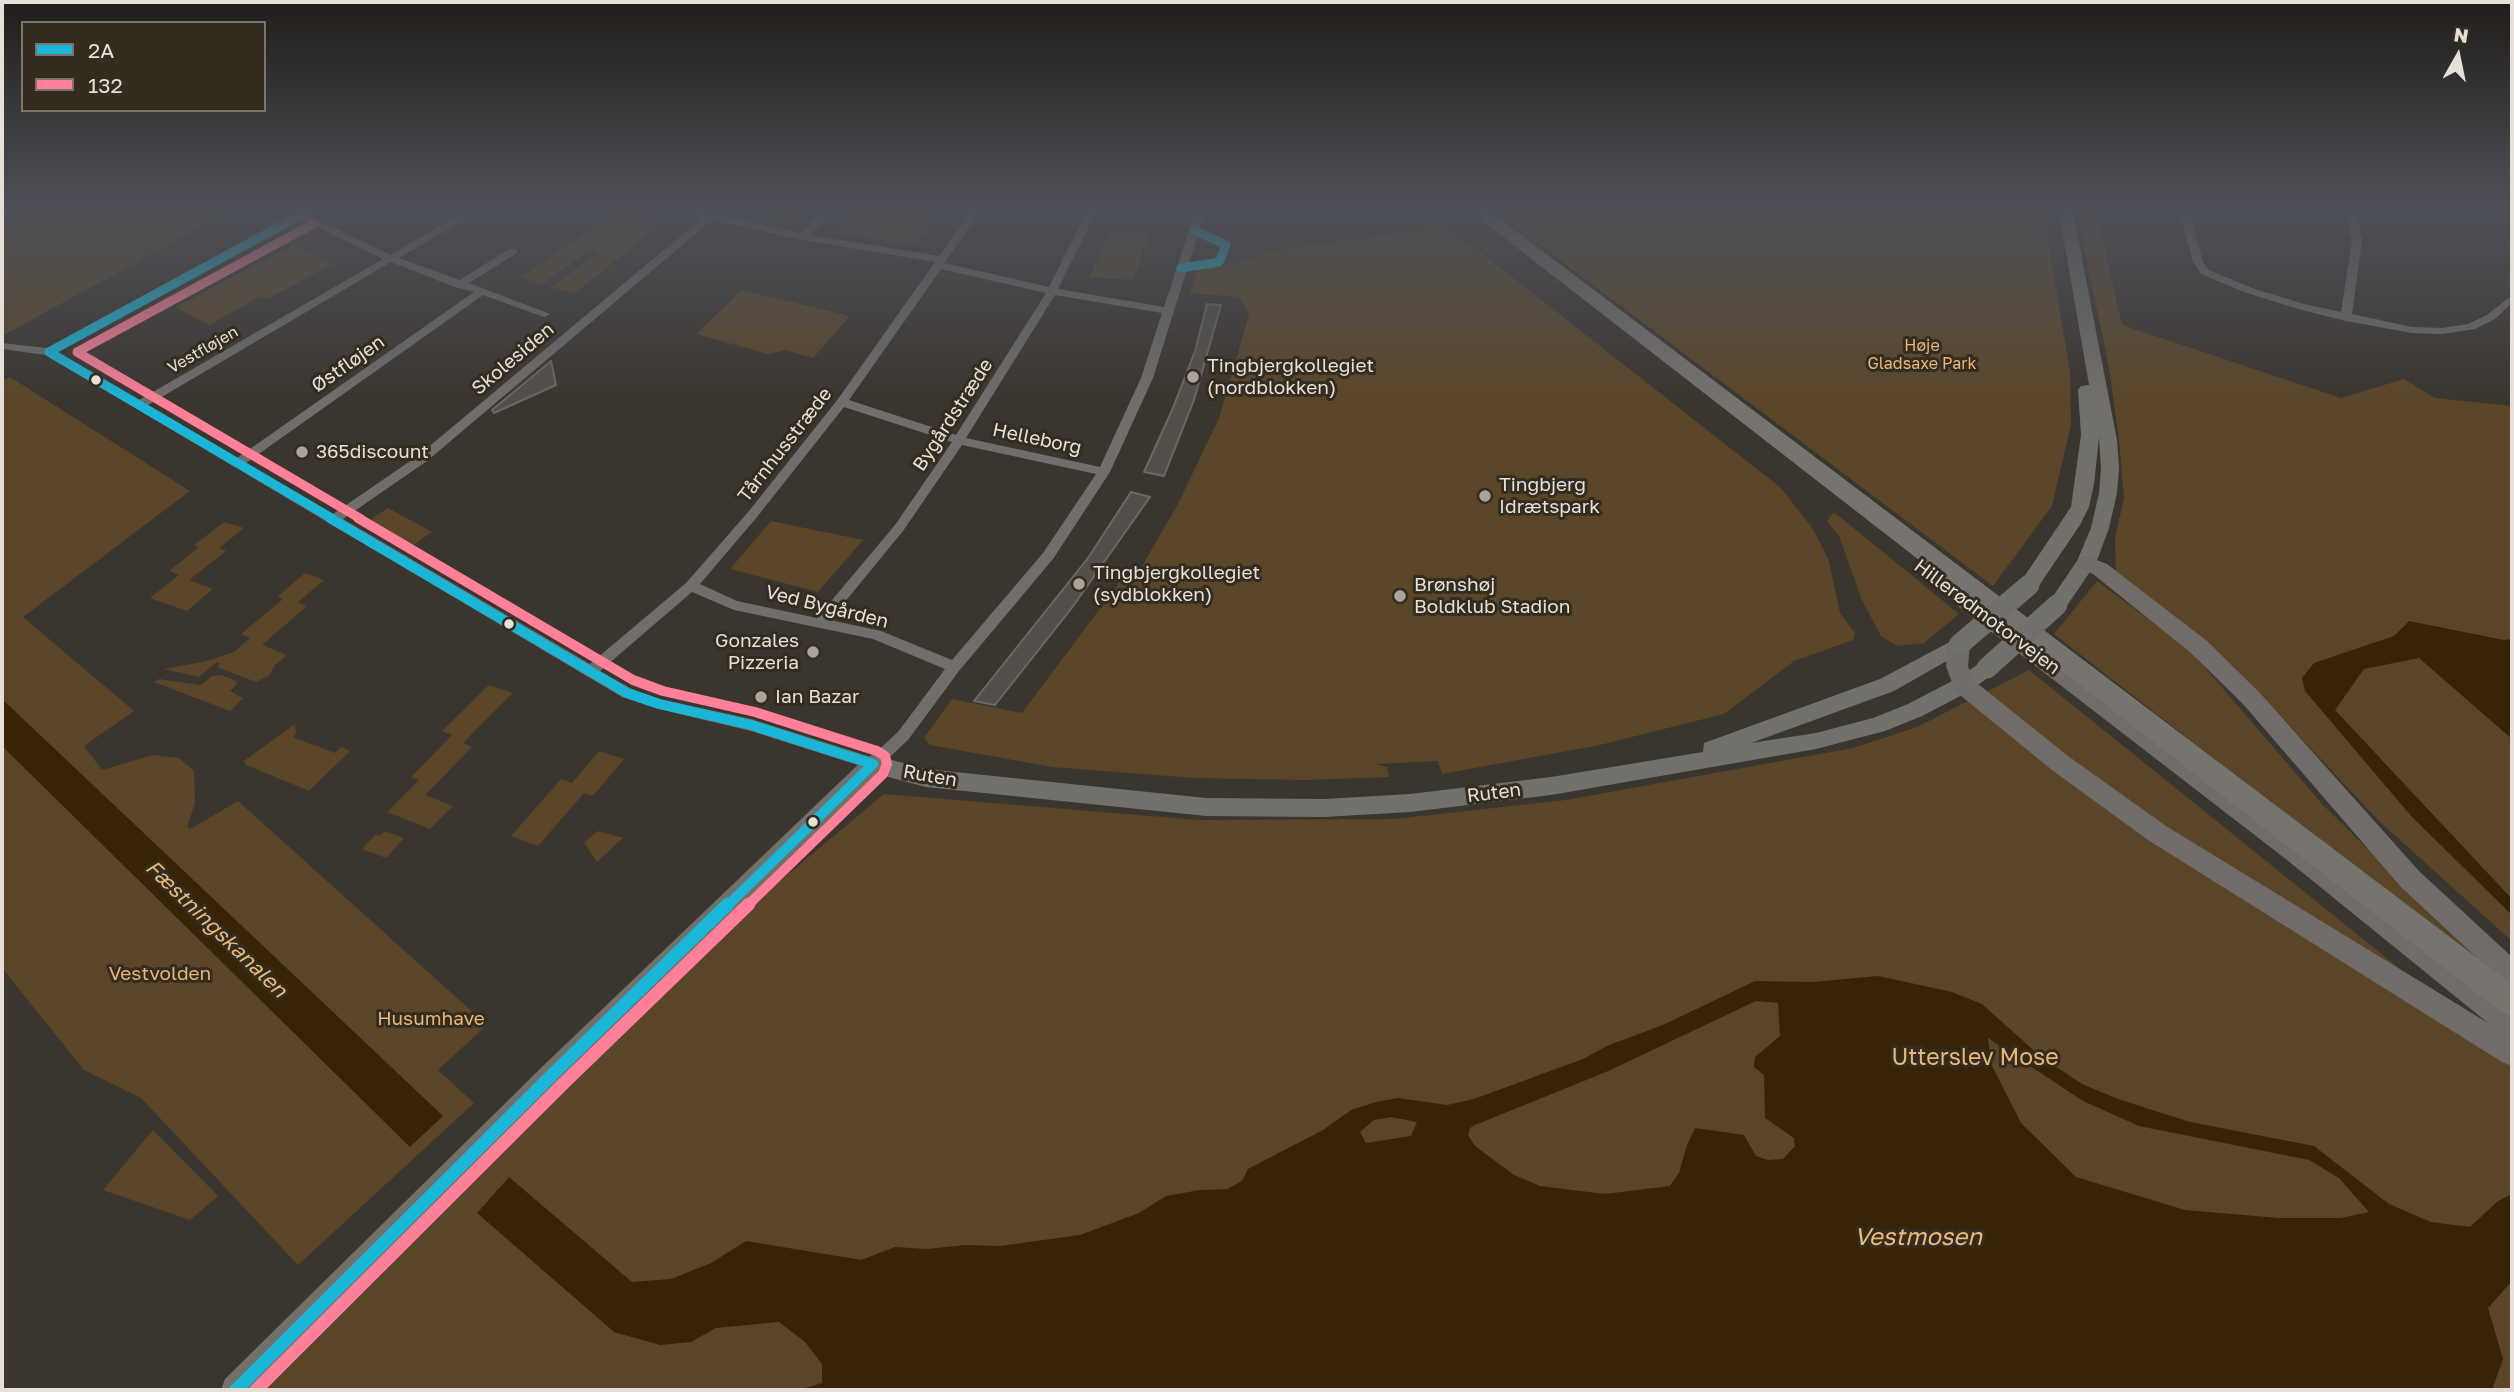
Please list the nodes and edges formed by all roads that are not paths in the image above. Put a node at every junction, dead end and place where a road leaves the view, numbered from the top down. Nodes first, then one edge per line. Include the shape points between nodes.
1 (186, 277) edge
2 (357, 277) edge
3 (438, 277) edge
4 (472, 277) edge
5 (637, 277) edge
6 (930, 277) edge
7 (998, 277) edge
8 (1059, 277) edge
9 (1180, 277) edge
10 (1543, 277) edge
11 (1565, 277) edge
12 (2068, 277) edge
13 (2078, 277) edge
14 (2213, 277) edge
15 (2352, 277) edge
16 (459, 285) junction
17 (1052, 291) junction
18 (480, 293) junction
19 (2512, 298) edge
20 (1170, 311) junction
21 (545, 314) dead end
22 (2346, 318) junction
23 (2, 346) edge
24 (48, 352) junction
25 (842, 402) junction
26 (138, 405) junction
27 (959, 440) junction
28 (237, 464) junction
29 (1104, 472) junction
30 (333, 520) junction
31 (2086, 563) junction
32 (2045, 565) junction
33 (691, 586) junction
34 (1962, 598) joint
35 (821, 622) junction
36 (1959, 645) junction
37 (954, 667) junction
38 (591, 671) junction
39 (1963, 685) junction
40 (873, 764) junction
41 (1664, 767) junction
42 (2512, 974) edge
43 (2512, 1002) edge
44 (2512, 1026) edge
45 (2512, 1053) edge
46 (236, 1390) edge

1 - 24 street
2 - 26 street, Vestfløjen
3 - 16 street
4 - 16 street
5 - 30 street, Skolesiden via 423,458
6 - 25 street, Tårnhusstræde
7 - 17 street
8 - 17 street, Bygårdstræde
9 - 20 street
10 - 34 highway, Hillerødmotorvejen
11 - 43 highway, Hillerødmotorvejen
12 - 32 street, Ruten via 2090,435 2080,507
13 - 31 street, Ruten via 2110,468 2100,528
14 - 22 street
15 - 22 street
16 - 18 street
17 - 20 street
17 - 27 street, Bygårdstræde
18 - 21 street
18 - 28 street, Østfløjen
19 - 22 street via 2472,327 2442,331
20 - 29 street via 1147,378
23 - 24 street, Ruten
24 - 26 street, Ruten
25 - 27 street, Helleborg
25 - 33 street, Tårnhusstræde
26 - 28 street, Ruten
27 - 29 street, Helleborg
27 - 35 street, Bygårdstræde via 899,528
28 - 30 street, Ruten
29 - 37 street via 1048,556
30 - 38 street, Ruten
31 - 32 street
31 - 39 street, Ruten, bridge via 2057,606
31 - 42 main road via 2101,569 2199,647 2251,698 2410,879
32 - 36 street, Ruten, bridge via 2029,585
33 - 35 street, Ved Bygården via 734,605
33 - 38 street, Tårnhusstræde
34 - 44 main road, Hillerødmotorvejen via 2296,853
35 - 37 street, Ved Bygården via 876,635
36 - 39 main road via 1957,666
36 - 41 street, Ruten via 1888,685
37 - 40 street via 903,736
38 - 40 street, Ruten via 627,693 659,704 751,725
39 - 41 street, Ruten via 1877,725 1816,741
39 - 45 main road via 2157,833
40 - 41 street, Ruten via 926,778 1091,797 1206,807 1298,808 1439,800
40 - 46 street

